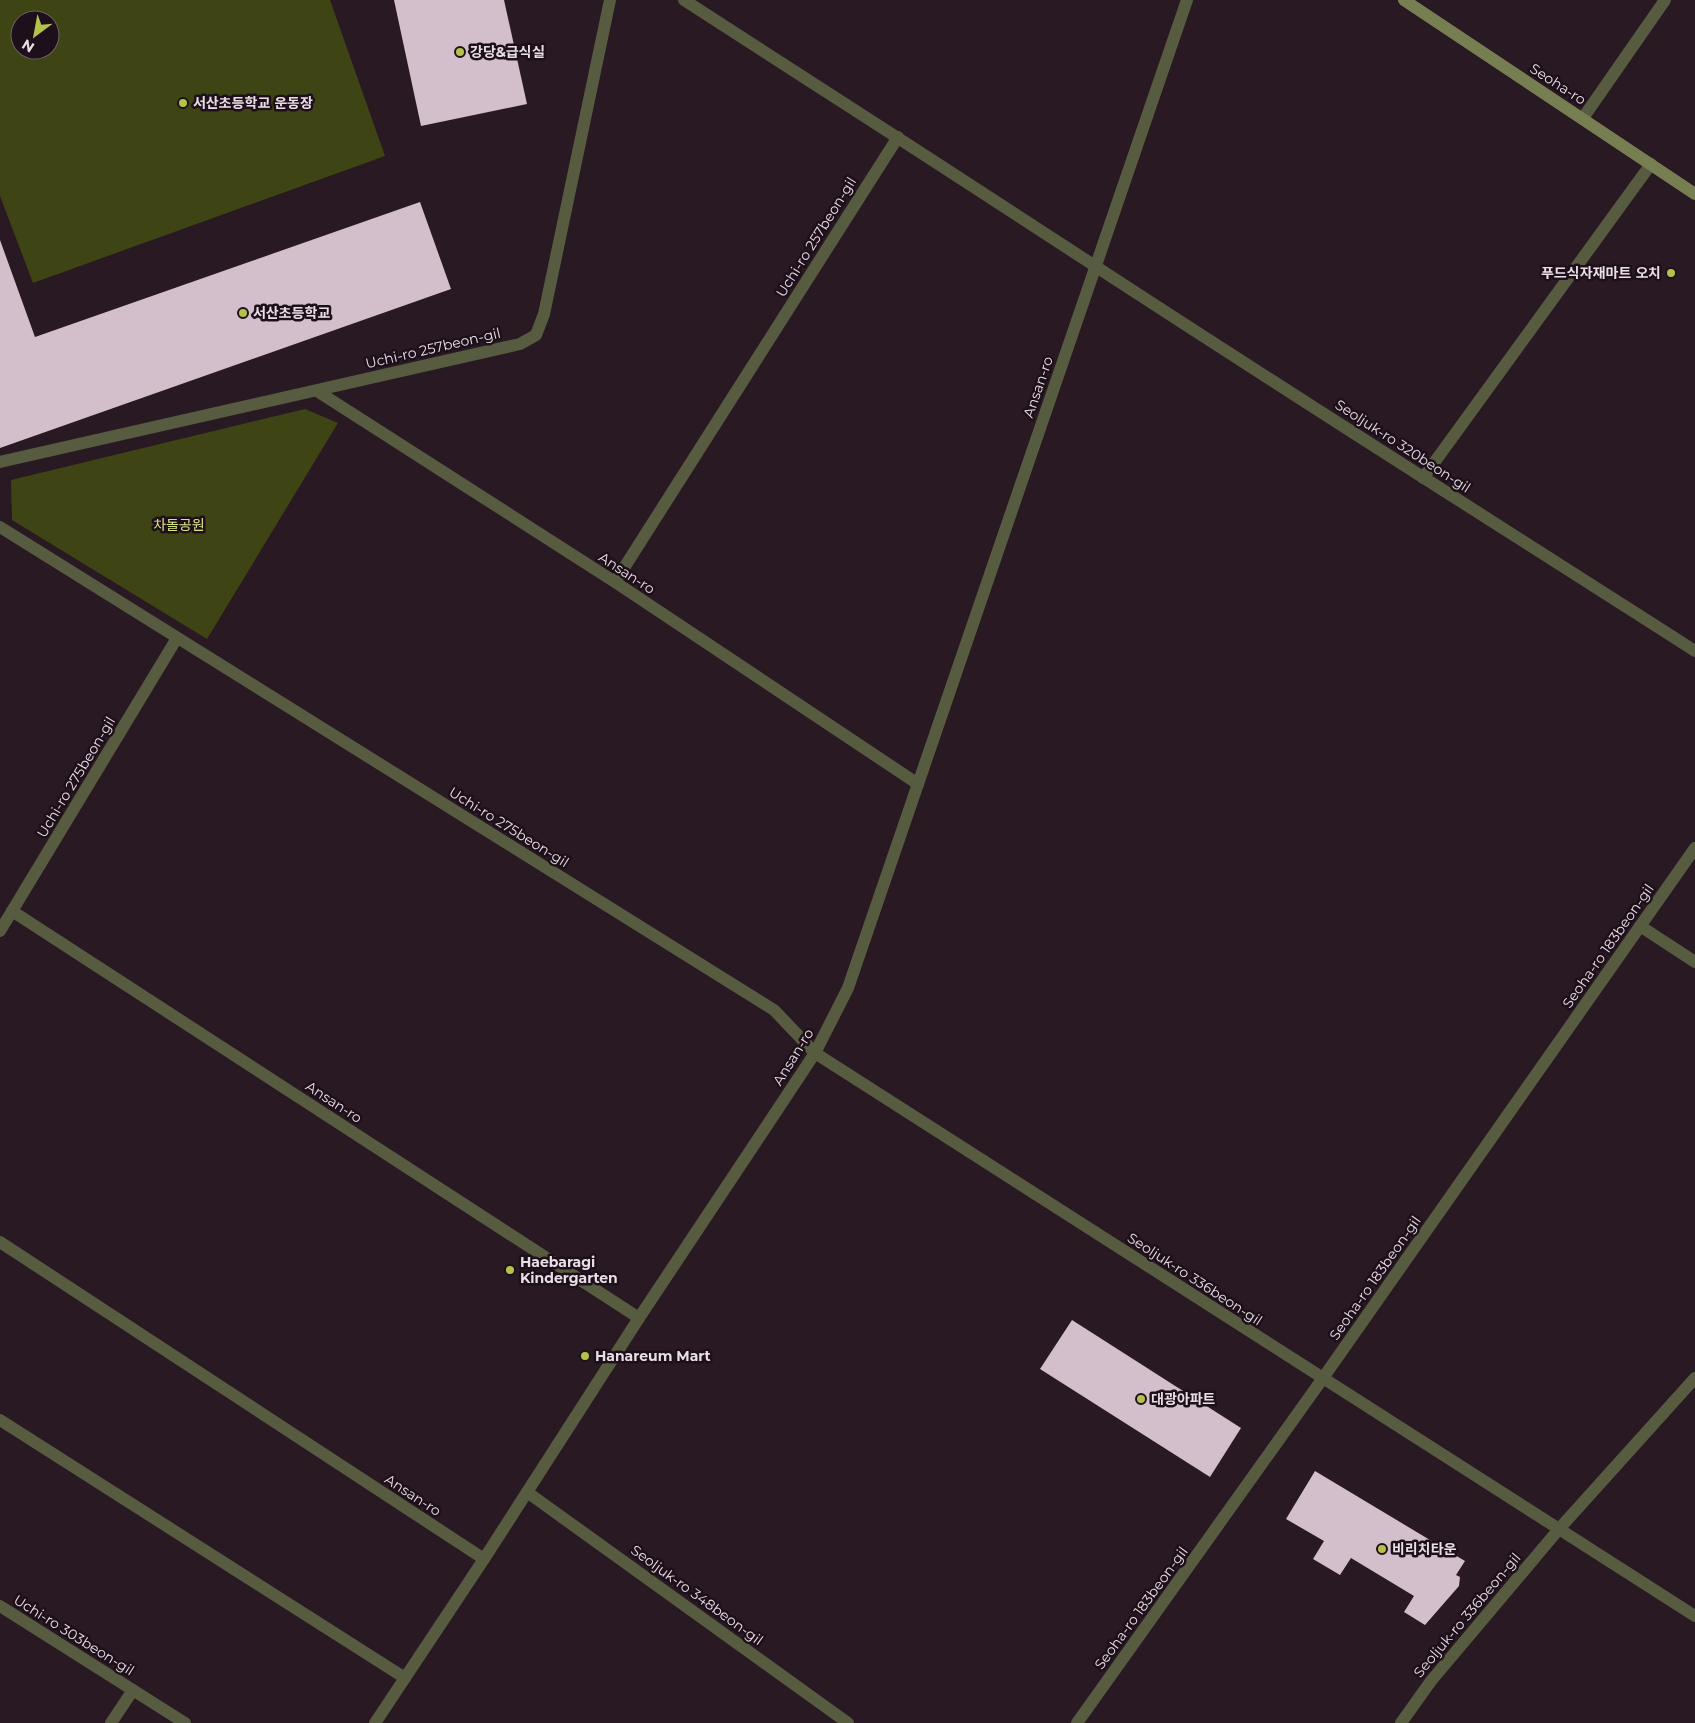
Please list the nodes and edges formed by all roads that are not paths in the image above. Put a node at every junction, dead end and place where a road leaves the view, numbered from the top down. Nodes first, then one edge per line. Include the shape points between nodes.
1 (610, 0) edge
2 (684, 0) edge
3 (1187, 0) edge
4 (1404, 0) edge
5 (1665, 0) edge
6 (1583, 118) junction
7 (898, 137) junction
8 (1651, 164) junction
9 (1695, 194) edge
10 (1095, 266) junction
11 (317, 391) junction
12 (0, 462) edge
13 (1424, 478) junction
14 (0, 527) edge
15 (615, 582) junction
16 (178, 638) junction
17 (1695, 651) edge
18 (918, 784) junction
19 (1695, 848) edge
20 (12, 911) junction
21 (1640, 926) junction
22 (0, 931) edge
23 (1695, 962) edge
24 (815, 1053) junction
25 (0, 1242) edge
26 (639, 1318) junction
27 (1323, 1378) junction
28 (1695, 1378) edge
29 (0, 1420) edge
30 (527, 1492) junction
31 (1559, 1529) junction
32 (484, 1559) junction
33 (0, 1606) edge
34 (1695, 1616) edge
35 (405, 1678) junction
36 (133, 1690) junction
37 (111, 1723) edge
38 (185, 1723) edge
39 (375, 1723) edge
40 (848, 1723) edge
41 (1077, 1723) edge
42 (1401, 1723) edge

1 - 11 street, Uchi-ro 257beon-gil via 544,314 536,335 520,344
2 - 7 street
3 - 10 street, Ansan-ro
4 - 6 main road, Seoha-ro
5 - 6 street
6 - 8 main road, Seoha-ro
7 - 10 street
7 - 15 street, Uchi-ro 257beon-gil
8 - 9 main road, Seoha-ro
8 - 13 street
10 - 13 street, Seoljuk-ro 320beon-gil
10 - 18 street, Ansan-ro
11 - 12 street, Uchi-ro 257beon-gil
11 - 15 street, Ansan-ro
13 - 17 street, Seoljuk-ro 320beon-gil
14 - 16 street, Uchi-ro 275beon-gil
15 - 18 street, Ansan-ro
16 - 20 street, Uchi-ro 275beon-gil
16 - 24 street, Uchi-ro 275beon-gil via 774,1010
18 - 24 street, Ansan-ro via 848,988
19 - 21 street, Seoha-ro 183beon-gil
20 - 22 street, Uchi-ro 275beon-gil
20 - 26 street, Ansan-ro
21 - 23 street
21 - 27 street, Seoha-ro 183beon-gil
24 - 26 street, Ansan-ro
24 - 27 street, Seoljuk-ro 336beon-gil
25 - 32 street, Ansan-ro
26 - 30 street, Ansan-ro
27 - 31 street, Seoljuk-ro 336beon-gil
27 - 41 street, Seoha-ro 183beon-gil
28 - 31 street, Seoljuk-ro 336beon-gil
29 - 35 street
30 - 32 street, Ansan-ro
30 - 40 street, Seoljuk-ro 348beon-gil
31 - 34 street, Seoljuk-ro 336beon-gil
31 - 42 street, Seoljuk-ro 336beon-gil via 1431,1681
32 - 35 street, Ansan-ro
33 - 36 street, Uchi-ro 303beon-gil
35 - 39 street, Ansan-ro
36 - 37 street, Uchi-ro 303beon-gil
36 - 38 street, Uchi-ro 303beon-gil

